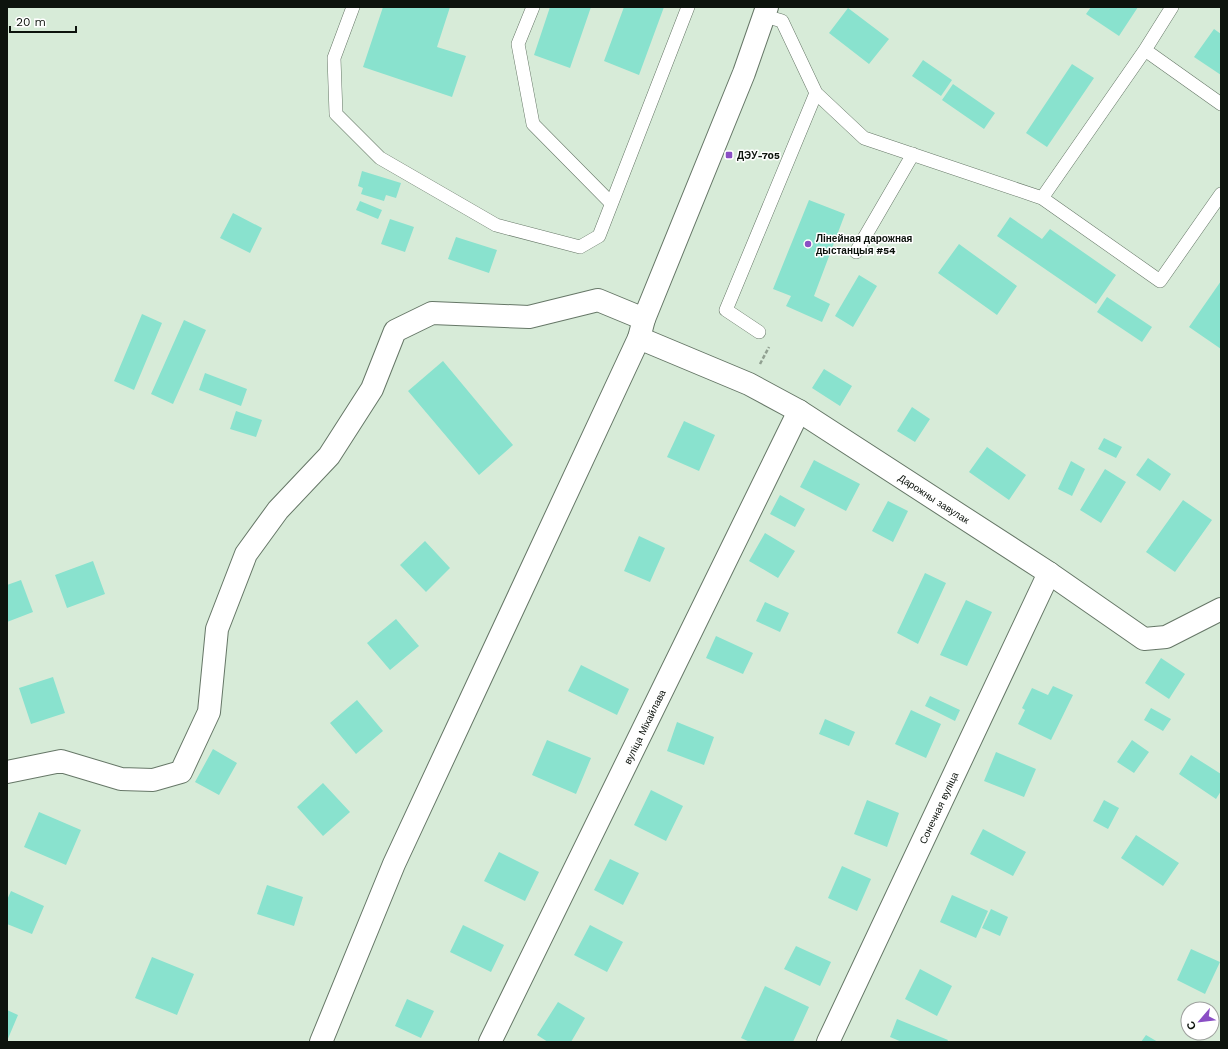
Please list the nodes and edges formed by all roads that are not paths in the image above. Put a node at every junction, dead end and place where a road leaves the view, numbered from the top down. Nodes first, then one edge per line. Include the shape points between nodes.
1 (352, 7) edge
2 (533, 7) edge
3 (688, 7) edge
4 (1172, 7) edge
5 (766, 11) edge
6 (1145, 50) junction
7 (816, 92) junction
8 (1221, 104) edge
9 (913, 154) junction
10 (1221, 194) edge
11 (1042, 198) junction
12 (611, 203) junction
13 (856, 252) dead end
14 (642, 328) junction
15 (759, 332) road end
16 (799, 411) junction
17 (1049, 573) junction
18 (1221, 610) edge
19 (7, 772) edge
20 (320, 1042) edge
21 (490, 1042) edge
22 (828, 1042) edge

1 - 12 lane via 334,58 336,114 380,158 496,225 580,247 599,236
2 - 12 lane via 518,44 533,124
3 - 12 lane
4 - 6 lane
5 - 7 lane via 782,21
5 - 14 street via 744,73
6 - 8 lane
6 - 11 lane
7 - 9 lane via 864,138
7 - 15 lane via 726,310
9 - 11 lane
9 - 13 lane
10 - 11 lane via 1160,281
14 - 16 street, Дарожны завулак
14 - 19 street, Дарожны завулак via 598,300 529,317 432,313 394,331 372,389 329,456 278,510 246,554 217,629 209,712 181,772 153,780 121,779 61,761
14 - 20 street via 394,864
16 - 17 street, Дарожны завулак
16 - 21 street, вуліца Міхайлава
17 - 18 street, Дарожны завулак via 1144,639 1166,637
17 - 22 street, Сонечная вуліца

